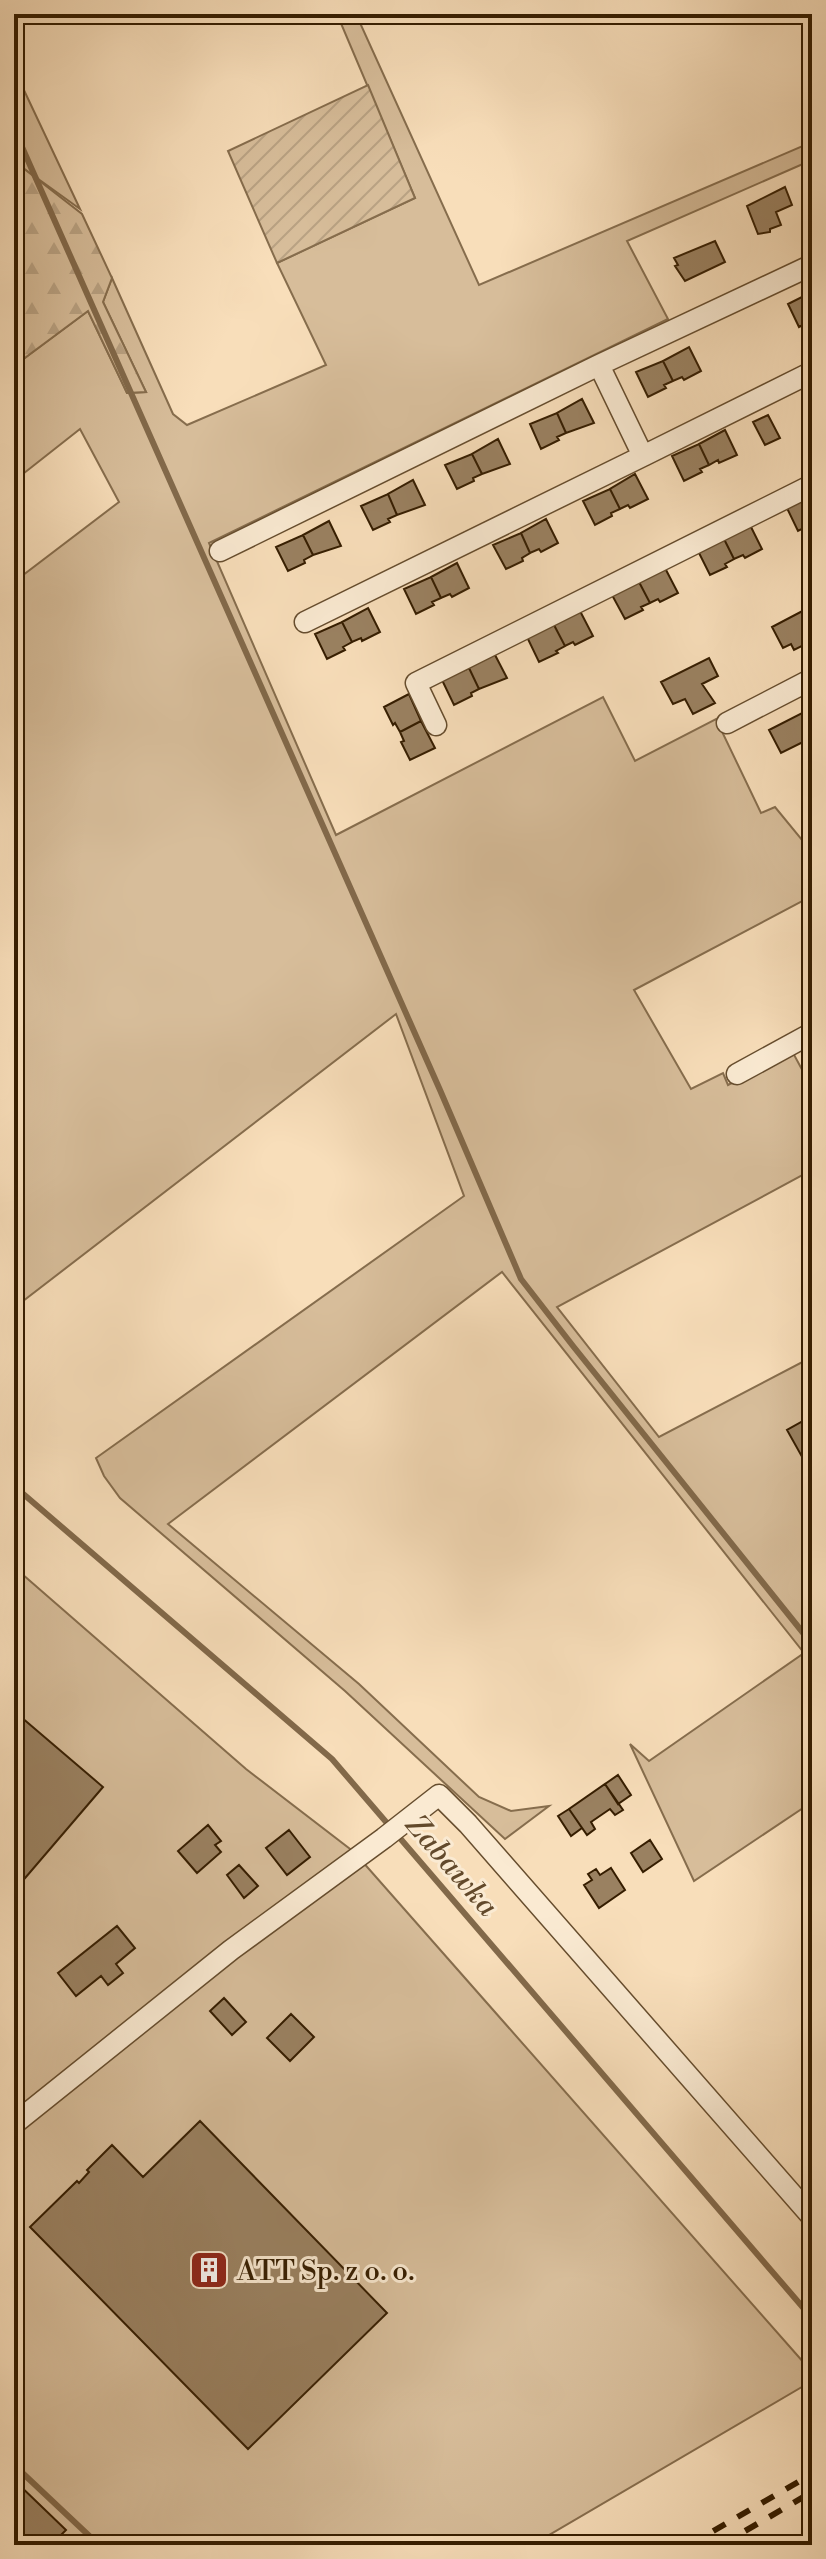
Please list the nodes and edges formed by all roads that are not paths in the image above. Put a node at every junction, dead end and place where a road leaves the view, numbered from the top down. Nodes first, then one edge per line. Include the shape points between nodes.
1 (812, 265) edge
2 (599, 365) junction
3 (812, 372) edge
4 (643, 456) junction
5 (812, 485) edge
6 (220, 551) dead end
7 (305, 622) dead end
8 (812, 679) edge
9 (727, 723) dead end
10 (436, 725) dead end
11 (812, 1033) edge
12 (737, 1074) dead end
13 (14, 2124) edge
14 (812, 2217) edge

1 - 2 street
2 - 4 street
2 - 6 street
3 - 4 street
4 - 7 street
5 - 10 street via 416,683
8 - 9 street
11 - 12 street
13 - 14 street via 231,1950 439,1795

